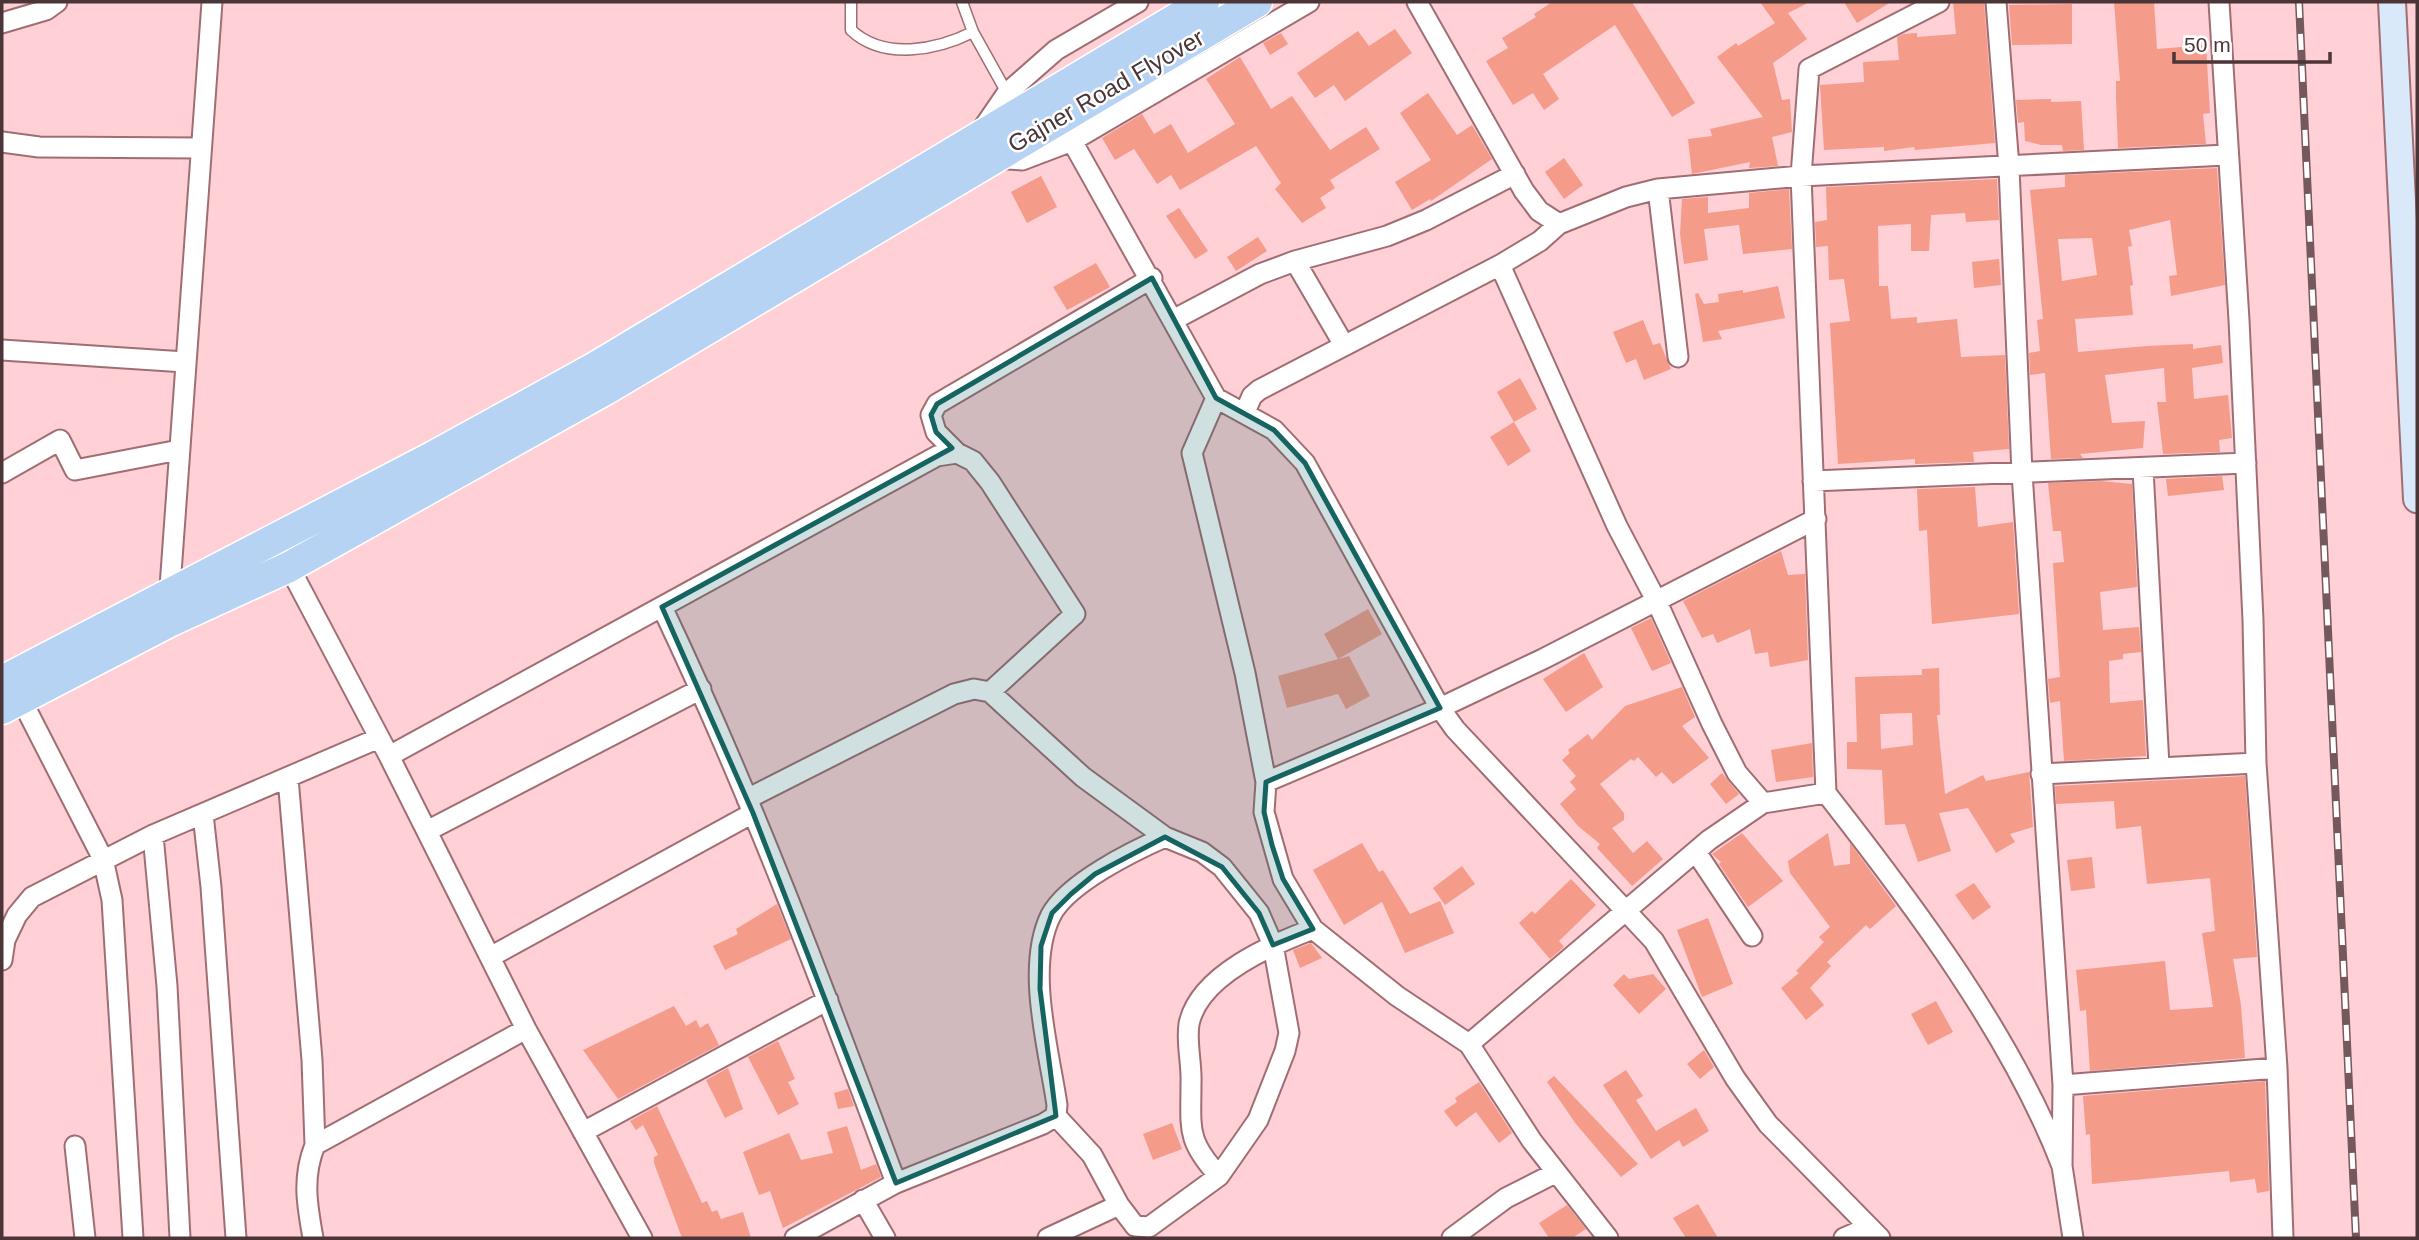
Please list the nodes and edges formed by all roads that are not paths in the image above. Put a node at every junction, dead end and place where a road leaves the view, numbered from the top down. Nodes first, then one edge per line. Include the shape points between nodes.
1 (57, 2) edge
2 (212, 2) edge
3 (851, 2) edge
4 (962, 2) edge
5 (1138, 2) edge
6 (1204, 2) edge
7 (1257, 2) edge
8 (1309, 2) edge
9 (1417, 2) edge
10 (1939, 2) edge
11 (1996, 2) edge
12 (2219, 2) edge
13 (2392, 2) edge
14 (2, 22) edge
15 (973, 33) junction
16 (1011, 103) junction
17 (1072, 141) junction
18 (2, 142) edge
19 (985, 146) junction
20 (201, 148) junction
21 (2227, 155) junction
22 (2009, 167) junction
23 (1515, 174) junction
24 (1801, 176) junction
25 (1658, 189) junction
26 (2410, 216) edge
27 (1559, 224) junction
28 (1295, 261) junction
29 (1500, 265) junction
30 (1152, 278) junction
31 (1173, 320) junction
32 (1344, 345) junction
33 (2, 350) edge
34 (1678, 357) dead end
35 (185, 362) junction
36 (1216, 398) junction
37 (1245, 412) junction
38 (179, 450) junction
39 (957, 453) junction
40 (2246, 463) junction
41 (2143, 469) junction
42 (2, 473) edge
43 (2022, 473) junction
44 (1814, 481) junction
45 (2417, 499) edge
46 (1816, 519) junction
47 (275, 540) junction
48 (289, 567) junction
49 (1657, 602) junction
50 (662, 607) junction
51 (170, 608) junction
52 (701, 689) junction
53 (990, 692) junction
54 (8, 696) edge
55 (1440, 708) junction
56 (379, 738) junction
57 (389, 756) junction
58 (2256, 763) junction
59 (2159, 766) junction
60 (2041, 774) junction
61 (288, 778) junction
62 (1266, 782) junction
63 (1826, 793) junction
64 (1763, 803) junction
65 (750, 806) junction
66 (203, 814) junction
67 (427, 831) junction
68 (153, 835) junction
69 (1165, 837) junction
70 (1696, 852) junction
71 (103, 859) junction
72 (1625, 912) junction
73 (1314, 929) junction
74 (1752, 936) dead end
75 (1273, 946) junction
76 (490, 957) junction
77 (2, 960) edge
78 (828, 1000) junction
79 (526, 1029) junction
80 (1469, 1044) junction
81 (2277, 1068) junction
82 (2063, 1085) junction
83 (1056, 1116) junction
84 (583, 1132) junction
85 (315, 1145) junction
86 (75, 1146) dead end
87 (2062, 1166) junction
88 (1555, 1173) junction
89 (1219, 1176) junction
90 (896, 1184) junction
91 (863, 1199) junction
92 (1119, 1205) junction
93 (1152, 1233) edge
94 (1874, 1233) edge
95 (85, 1238) edge
96 (133, 1238) edge
97 (180, 1238) edge
98 (236, 1238) edge
99 (313, 1238) edge
100 (642, 1238) edge
101 (795, 1238) edge
102 (885, 1238) edge
103 (1048, 1238) edge
104 (1452, 1238) edge
105 (1608, 1238) edge
106 (1844, 1238) edge
107 (2073, 1238) edge
108 (2283, 1238) edge

1 - 14 street via 46,10
2 - 20 street
3 - 15 lane via 852,30 874,44 918,49 946,46
4 - 15 lane
5 - 16 street via 1056,50
6 - 16 main road, Gajner Road Flyover
7 - 19 main road, Gajner Road Flyover via 1038,131
8 - 17 street
9 - 23 street
10 - 24 street via 1809,69
11 - 22 street
12 - 21 street
13 - 26 street
15 - 16 lane
16 - 19 main road, Gajner Road Flyover
17 - 19 street via 1022,160
17 - 30 street
18 - 20 street via 39,147
19 - 47 main road via 592,369
19 - 48 main road via 605,390
20 - 35 street
21 - 22 street
21 - 40 street
22 - 24 street
22 - 43 street
23 - 27 street via 1539,211
23 - 28 street via 1387,236
24 - 25 street
24 - 44 street
25 - 27 street
25 - 34 street
26 - 45 street
27 - 29 street via 1540,242
28 - 31 street via 1249,279
28 - 32 street
29 - 32 street
29 - 49 street via 1617,526
30 - 31 street
30 - 39 street via 937,404 931,415 936,432
31 - 36 street
32 - 37 street via 1259,390
33 - 35 street
35 - 38 street
36 - 37 street
36 - 62 street via 1192,453
37 - 55 street via 1274,430 1305,463
38 - 42 street via 75,470 60,440
38 - 51 street
39 - 50 street via 937,456
39 - 53 street via 973,461 990,482 1075,614
40 - 41 street
40 - 58 street
41 - 43 street
41 - 59 street
43 - 44 street
43 - 60 street
44 - 46 street
46 - 49 street
46 - 63 street
47 - 48 street
47 - 51 main road
48 - 51 main road
48 - 56 street
49 - 55 street
49 - 64 street via 1737,773
50 - 52 street
50 - 57 street
51 - 54 main road
52 - 65 street
52 - 67 street
53 - 65 street via 974,689 954,694
53 - 69 street via 1083,776
54 - 71 street
55 - 62 street
55 - 72 street
56 - 57 street
56 - 61 street
57 - 67 street
58 - 59 street
58 - 81 street
59 - 60 street
60 - 82 street
61 - 66 street
61 - 85 street
62 - 73 street via 1264,812 1283,879
63 - 64 street
63 - 87 street via 1882,865 2008,1054 2042,1115
64 - 70 street
65 - 76 street
65 - 78 street
66 - 68 street
66 - 98 street
67 - 76 street
68 - 71 street
68 - 97 street via 167,986
69 - 75 street via 1202,852 1222,867 1259,913
69 - 83 street via 1095,874 1052,913 1041,946 1040,989
70 - 72 street
70 - 74 street
71 - 77 street via 32,897 5,940
71 - 96 street via 112,900
72 - 80 street
72 - 94 street via 1654,941 1735,1078 1768,1124
73 - 75 street
73 - 80 street via 1397,996
75 - 89 street via 1289,1033 1285,1051 1258,1121
75 - 89 street via 1216,981 1189,1023 1191,1127 1198,1154
76 - 79 street
78 - 84 street
78 - 90 street
79 - 84 street
79 - 85 street
80 - 88 street
81 - 82 street
81 - 108 street
82 - 87 street
83 - 90 street
83 - 92 street via 1092,1155
84 - 100 street
85 - 99 street via 305,1192
86 - 95 street
87 - 107 street
88 - 104 street via 1506,1198
88 - 105 street
89 - 93 street
90 - 91 street
91 - 101 street
91 - 102 street
92 - 93 street via 1135,1226
92 - 103 street
94 - 106 street

